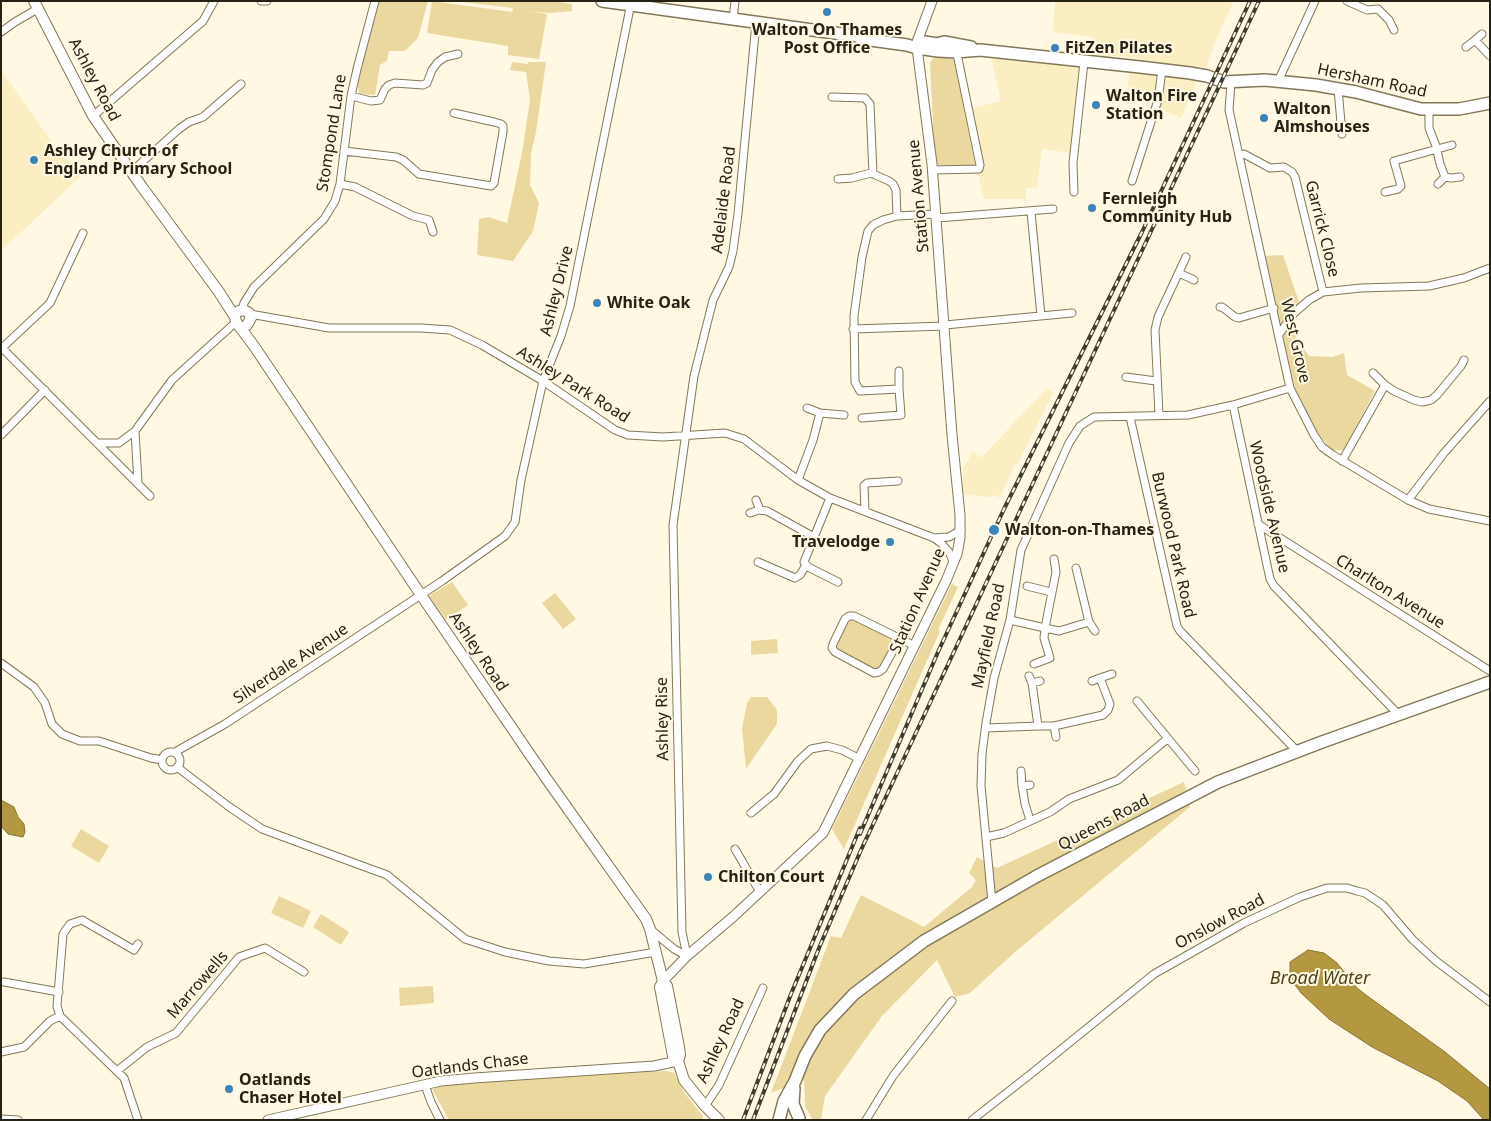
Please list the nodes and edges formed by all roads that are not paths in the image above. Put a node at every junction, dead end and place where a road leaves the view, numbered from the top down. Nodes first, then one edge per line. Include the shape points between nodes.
1 (214, 1) edge
2 (261, 1) edge
3 (267, 1) edge
4 (375, 1) edge
5 (602, 1) edge
6 (735, 1) edge
7 (932, 1) edge
8 (936, 1) edge
9 (1315, 1) edge
10 (1347, 1) edge
11 (36, 3) edge
12 (632, 3) edge
13 (733, 20) junction
14 (756, 22) junction
15 (1394, 30) dead end
16 (1, 32) edge
17 (1482, 34) dead end
18 (1475, 40) junction
19 (921, 45) junction
20 (1466, 47) dead end
21 (956, 48) junction
22 (458, 54) dead end
23 (1490, 56) edge
24 (1084, 62) junction
25 (1162, 70) junction
26 (1280, 82) junction
27 (1231, 83) junction
28 (241, 84) dead end
29 (1338, 89) junction
30 (352, 96) junction
31 (832, 97) dead end
32 (1490, 102) edge
33 (1429, 110) junction
34 (454, 114) dead end
35 (94, 116) junction
36 (1342, 134) dead end
37 (1452, 144) dead end
38 (1437, 149) junction
39 (344, 151) junction
40 (1239, 155) junction
41 (932, 170) junction
42 (131, 172) junction
43 (873, 174) junction
44 (1446, 177) junction
45 (1460, 177) dead end
46 (838, 179) dead end
47 (1132, 181) dead end
48 (340, 184) junction
49 (1438, 184) dead end
50 (1074, 192) dead end
51 (1385, 192) dead end
52 (1053, 209) dead end
53 (1031, 212) junction
54 (896, 216) junction
55 (936, 216) junction
56 (433, 232) dead end
57 (83, 233) dead end
58 (1186, 257) dead end
59 (1490, 268) edge
60 (1179, 272) junction
61 (1194, 280) dead end
62 (1323, 292) junction
63 (1220, 307) dead end
64 (1274, 308) junction
65 (1072, 313) dead end
66 (1041, 316) junction
67 (243, 317) junction
68 (945, 325) junction
69 (853, 329) junction
70 (1280, 333) junction
71 (2, 348) edge
72 (1464, 360) dead end
73 (899, 371) dead end
74 (1373, 373) dead end
75 (1126, 377) dead end
76 (543, 381) junction
77 (1156, 381) junction
78 (1385, 385) junction
79 (1290, 388) junction
80 (898, 389) junction
81 (45, 390) junction
82 (1490, 401) edge
83 (1233, 405) junction
84 (807, 408) dead end
85 (820, 414) junction
86 (844, 415) dead end
87 (1158, 415) junction
88 (1130, 417) junction
89 (862, 418) dead end
90 (135, 431) junction
91 (1, 435) edge
92 (686, 435) junction
93 (97, 443) junction
94 (1342, 461) junction
95 (798, 480) junction
96 (898, 481) dead end
97 (138, 484) junction
98 (150, 496) dead end
99 (830, 498) junction
100 (756, 500) dead end
101 (1408, 500) junction
102 (760, 510) junction
103 (865, 510) junction
104 (750, 513) dead end
105 (1490, 521) edge
106 (1258, 524) junction
107 (961, 530) junction
108 (1276, 536) junction
109 (814, 537) junction
110 (934, 538) junction
111 (1262, 539) junction
112 (1054, 560) dead end
113 (758, 562) dead end
114 (954, 563) junction
115 (806, 565) junction
116 (1076, 568) dead end
117 (838, 582) dead end
118 (1027, 586) dead end
119 (1051, 592) junction
120 (420, 595) junction
121 (1010, 620) junction
122 (1089, 622) junction
123 (1045, 628) junction
124 (1095, 631) dead end
125 (900, 638) junction
126 (915, 646) junction
127 (1, 663) edge
128 (1034, 664) dead end
129 (1490, 670) edge
130 (1112, 674) dead end
131 (1100, 678) junction
132 (1040, 681) dead end
133 (1092, 681) dead end
134 (1490, 682) edge
135 (1137, 701) dead end
136 (1398, 714) junction
137 (1038, 726) junction
138 (1054, 726) junction
139 (986, 728) junction
140 (1056, 737) dead end
141 (1167, 739) junction
142 (175, 752) junction
143 (1298, 752) junction
144 (860, 759) junction
145 (162, 760) junction
146 (177, 767) junction
147 (1021, 771) dead end
148 (1195, 771) dead end
149 (751, 813) dead end
150 (1030, 820) junction
151 (986, 837) junction
152 (735, 849) dead end
153 (760, 892) junction
154 (992, 902) junction
155 (650, 929) junction
156 (138, 944) dead end
157 (656, 952) junction
158 (687, 956) junction
159 (304, 972) dead end
160 (663, 981) junction
161 (4, 982) dead end
162 (763, 988) dead end
163 (59, 992) junction
164 (952, 1001) dead end
165 (1490, 1002) edge
166 (60, 1016) junction
167 (1, 1052) edge
168 (678, 1062) junction
169 (117, 1071) junction
170 (795, 1081) junction
171 (426, 1085) junction
172 (705, 1106) junction
173 (1, 1118) edge
174 (801, 1119) edge
175 (18, 1120) edge
176 (138, 1120) edge
177 (268, 1120) edge
178 (440, 1120) edge
179 (719, 1120) edge
180 (780, 1120) edge
181 (866, 1120) edge
182 (972, 1120) edge

1 - 35 street via 203,21
2 - 3 street
4 - 30 street, Stompond Lane
5 - 12 main road, Hersham Road
6 - 13 street
7 - 19 street
8 - 19 street
9 - 26 street
10 - 15 street via 1366,10 1378,9
11 - 16 street
11 - 35 main road, Ashley Road
12 - 13 main road, Hersham Road
12 - 76 street, Ashley Drive via 570,306
13 - 14 main road, Hersham Road
14 - 19 main road, Hersham Road
14 - 92 street, Adelaide Road via 733,252 707,322 694,376
17 - 18 street
18 - 20 street
18 - 23 street
19 - 21 main road, Hersham Road
19 - 41 street, Station Avenue
21 - 24 main road, Hersham Road
21 - 41 street via 980,165 979,169
22 - 30 street via 438,62 427,83 422,85 394,83 385,89 380,100
24 - 25 main road, Hersham Road
24 - 50 street via 1074,155
25 - 27 main road, Hersham Road
25 - 47 street via 1158,100
26 - 27 main road, Hersham Road via 1251,80
26 - 29 main road, Hersham Road
27 - 40 street, West Grove via 1228,110
28 - 42 street via 203,117 179,129
29 - 33 main road, Hersham Road
29 - 36 street
30 - 39 street, Stompond Lane
31 - 43 street via 865,98 870,104
32 - 33 main road, Hersham Road via 1459,109
33 - 38 street via 1429,128
34 - 39 street via 503,126 491,186 418,174 396,157
35 - 42 main road, Ashley Road
37 - 38 street
38 - 44 street
38 - 51 street via 1394,161 1401,186
39 - 48 street, Stompond Lane
40 - 62 street, Garrick Close via 1244,154 1270,168 1284,167 1292,172
40 - 64 street, West Grove
41 - 55 street, Station Avenue
42 - 67 main road, Ashley Road via 219,292
43 - 46 street
43 - 54 street via 894,184
44 - 45 street
44 - 49 street
48 - 56 street via 355,187 413,216 429,220
48 - 67 street, Stompond Lane via 335,202 324,219 254,287 244,303
52 - 53 street
53 - 55 street
53 - 66 street
54 - 55 street
54 - 69 street via 873,225 868,231
55 - 68 street, Station Avenue
57 - 71 street via 50,303
58 - 60 street
59 - 62 street, Garrick Close via 1429,286
60 - 61 street
60 - 77 street via 1154,330
62 - 70 street, Garrick Close via 1294,313
63 - 64 street via 1239,318
64 - 70 street, West Grove
65 - 66 street
66 - 68 street
67 - 76 street, Ashley Park Road via 268,316 329,328 450,330
67 - 90 street via 172,380
67 - 120 main road, Ashley Road via 254,346
68 - 69 street
68 - 107 street, Station Avenue
69 - 80 street via 856,386 864,391
70 - 79 street, West Grove
71 - 81 street
72 - 78 street via 1430,400 1414,400
73 - 80 street
74 - 78 street
75 - 77 street
76 - 92 street, Ashley Park Road via 615,430 628,435
76 - 120 street, Ashley Drive via 515,522 506,536
77 - 87 street
78 - 94 street
79 - 83 street, Mayfield Road
79 - 94 street, West Grove via 1318,441
80 - 89 street via 900,415
81 - 91 street
81 - 93 street
82 - 101 street
83 - 87 street, Mayfield Road via 1188,415
83 - 106 street, Woodside Avenue
84 - 85 street
85 - 86 street
85 - 95 street
87 - 88 street, Mayfield Road
88 - 121 street, Mayfield Road via 1109,415 1090,418 1080,426 1069,443 1023,541
88 - 143 street, Burwood Park Road via 1177,626
90 - 93 street via 119,443
90 - 97 street
92 - 95 street, Ashley Park Road via 736,435
92 - 158 street, Ashley Rise via 673,524 682,932
93 - 97 street
94 - 101 street, West Grove
95 - 99 street, Ashley Park Road
96 - 103 street via 867,483 864,486
97 - 98 street
99 - 103 street, Ashley Park Road
99 - 109 street
100 - 102 street
101 - 105 street, West Grove via 1428,509
102 - 104 street
102 - 109 street
103 - 110 street, Ashley Park Road
106 - 108 street, Charlton Avenue
106 - 111 street, Woodside Avenue
107 - 110 street via 949,537
107 - 114 street, Station Avenue
108 - 111 street
108 - 129 street, Charlton Avenue
109 - 115 street via 805,557
110 - 114 street, Ashley Park Road via 949,552
111 - 136 street, Woodside Avenue via 1274,586
112 - 119 street via 1056,572
113 - 115 street via 795,578
114 - 126 street, Station Avenue
115 - 117 street
116 - 122 street
118 - 119 street
119 - 123 street
120 - 142 street, Silverdale Avenue via 225,724
120 - 155 main road, Ashley Road via 638,907
121 - 123 street
121 - 139 street, Mayfield Road via 994,678
122 - 123 street via 1059,631
122 - 124 street
123 - 128 street via 1044,638 1050,658
125 - 125 street via 883,669 874,673 832,648 849,616
125 - 126 street
126 - 144 street, Station Avenue
127 - 145 street via 34,687 45,703 52,724 62,734 80,741 99,741
130 - 131 street
131 - 133 street
131 - 138 street via 1110,704 1108,710 1103,715
132 - 137 street via 1031,680
134 - 136 main road, Queens Road
135 - 141 street
136 - 143 main road, Queens Road
137 - 138 street
137 - 139 street
138 - 140 street
139 - 151 street, Mayfield Road via 981,786
141 - 148 street
141 - 150 street via 1118,780 1069,799
142 - 145 street via 166,753
142 - 146 street via 180,759
143 - 154 main road, Queens Road via 1189,796
144 - 149 street via 827,746 811,749 774,794
144 - 153 street, Station Avenue via 823,833
145 - 146 street via 169,769
146 - 157 street via 262,829 387,875 465,939 532,958 584,964
147 - 150 street via 1026,786 1024,804
150 - 151 street via 1004,833
151 - 154 street, Mayfield Road
152 - 153 street
153 - 158 street, Station Avenue
154 - 170 main road, Queens Road via 924,941 854,994 811,1044
155 - 157 main road, Ashley Road
155 - 158 street
156 - 163 street via 134,950 82,920 70,924 63,934
157 - 160 main road, Ashley Road
158 - 160 street, Station Avenue
159 - 169 street, Marrowells via 265,948 239,957 176,1033 147,1047
160 - 168 main road, Ashley Road via 660,987
161 - 163 street
162 - 172 street, Ashley Road via 719,1086
163 - 166 street
164 - 181 street via 894,1076
165 - 182 street, Onslow Road via 1436,961 1383,905 1365,893 1346,888 1326,888 1244,923 1154,974
166 - 167 street via 50,1021 24,1047
166 - 169 street
168 - 171 street, Oatlands Chase via 474,1078
168 - 172 main road, Ashley Road via 684,1080
169 - 176 street via 124,1078
170 - 174 main road, Queens Road via 793,1104
170 - 180 main road, Queens Road via 784,1101
171 - 177 street, Oatlands Chase
171 - 178 street
172 - 179 main road, Ashley Road
173 - 175 street
174 - 180 main road via 794,1116

